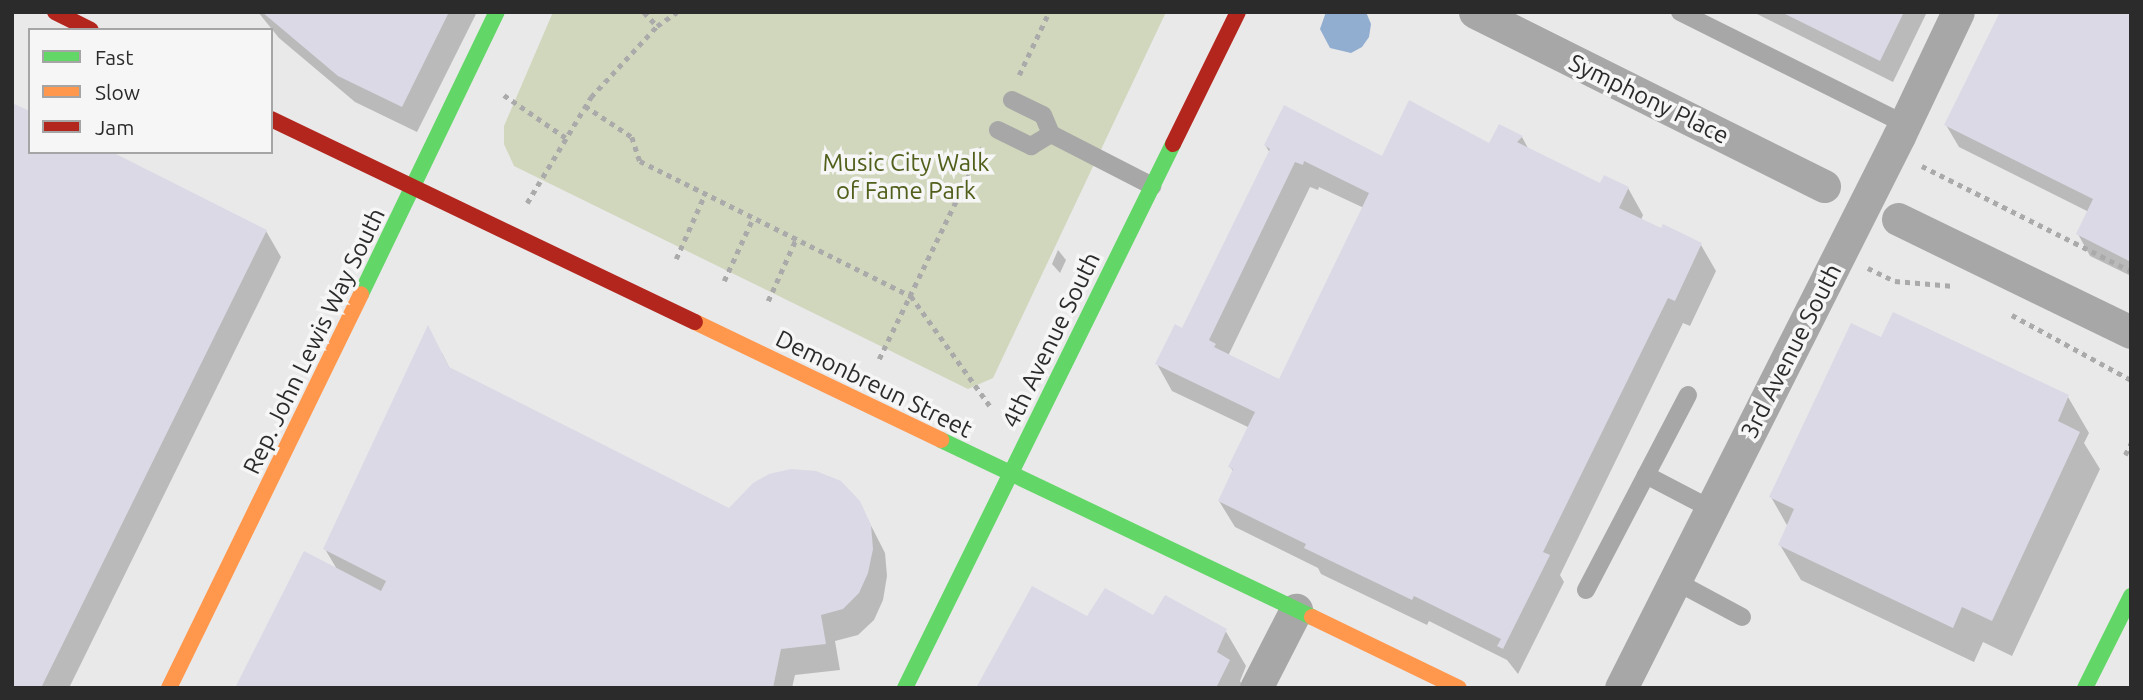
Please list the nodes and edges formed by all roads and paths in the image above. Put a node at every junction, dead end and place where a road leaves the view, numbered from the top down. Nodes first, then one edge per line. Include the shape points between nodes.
1 (55, 12) edge
2 (497, 12) edge
3 (645, 12) edge
4 (677, 12) edge
5 (1049, 12) edge
6 (1238, 12) edge
7 (1475, 12) edge
8 (1680, 12) edge
9 (1958, 12) edge
10 (657, 26) junction
11 (87, 28) edge
12 (1013, 92) joint
13 (505, 95) dead end
14 (585, 106) junction
15 (273, 120) edge
16 (1905, 124) junction
17 (998, 130) dead end
18 (1051, 134) junction
19 (566, 138) junction
20 (984, 145) dead end
21 (1916, 163) dead end
22 (1152, 186) junction
23 (1824, 186) dead end
24 (414, 189) junction
25 (533, 191) dead end
26 (705, 194) junction
27 (753, 218) junction
28 (1898, 219) dead end
29 (796, 239) junction
30 (676, 259) dead end
31 (1865, 267) dead end
32 (2131, 271) edge
33 (724, 281) dead end
34 (1959, 287) dead end
35 (911, 296) junction
36 (768, 301) dead end
37 (2008, 313) dead end
38 (2131, 332) edge
39 (879, 359) dead end
40 (2131, 380) edge
41 (1688, 394) dead end
42 (990, 406) dead end
43 (2131, 443) edge
44 (2125, 455) dead end
45 (1010, 475) junction
46 (1646, 475) junction
47 (1711, 509) junction
48 (1675, 581) junction
49 (1586, 590) dead end
50 (2131, 596) edge
51 (1296, 610) junction
52 (1742, 617) dead end
53 (169, 688) edge
54 (905, 688) edge
55 (1256, 688) edge
56 (1459, 688) edge
57 (1622, 688) edge
58 (2085, 688) edge

1 - 11 street
2 - 24 street, Rep. John Lewis Way South
3 - 10 path
4 - 10 path
5 - 12 path
6 - 22 street, 4th Avenue South
7 - 23 street, Symphony Place
8 - 16 lane
9 - 16 street, 3rd Avenue South
10 - 14 path
12 - 18 lane via 1042,115
13 - 19 path
14 - 19 path
14 - 26 path via 632,136 640,161
15 - 24 street, Demonbreun Street
16 - 47 street, 3rd Avenue South
17 - 18 lane via 1031,146
18 - 22 lane
19 - 25 path
20 - 35 path
21 - 32 path
22 - 45 street, 4th Avenue South
24 - 45 street, Demonbreun Street
24 - 53 street, Rep. John Lewis Way South
26 - 27 path
26 - 30 path
27 - 29 path
27 - 33 path
28 - 38 street
29 - 35 path
29 - 36 path
31 - 34 path via 1895,281
35 - 39 path
35 - 42 path
37 - 40 path
41 - 46 lane
43 - 44 path
45 - 51 street, Demonbreun Street
45 - 54 street, 4th Avenue South
46 - 47 lane
46 - 49 lane
47 - 48 street, 3rd Avenue South
48 - 52 lane
48 - 57 street, 3rd Avenue South
50 - 58 street
51 - 55 street
51 - 56 street, Demonbreun Street

